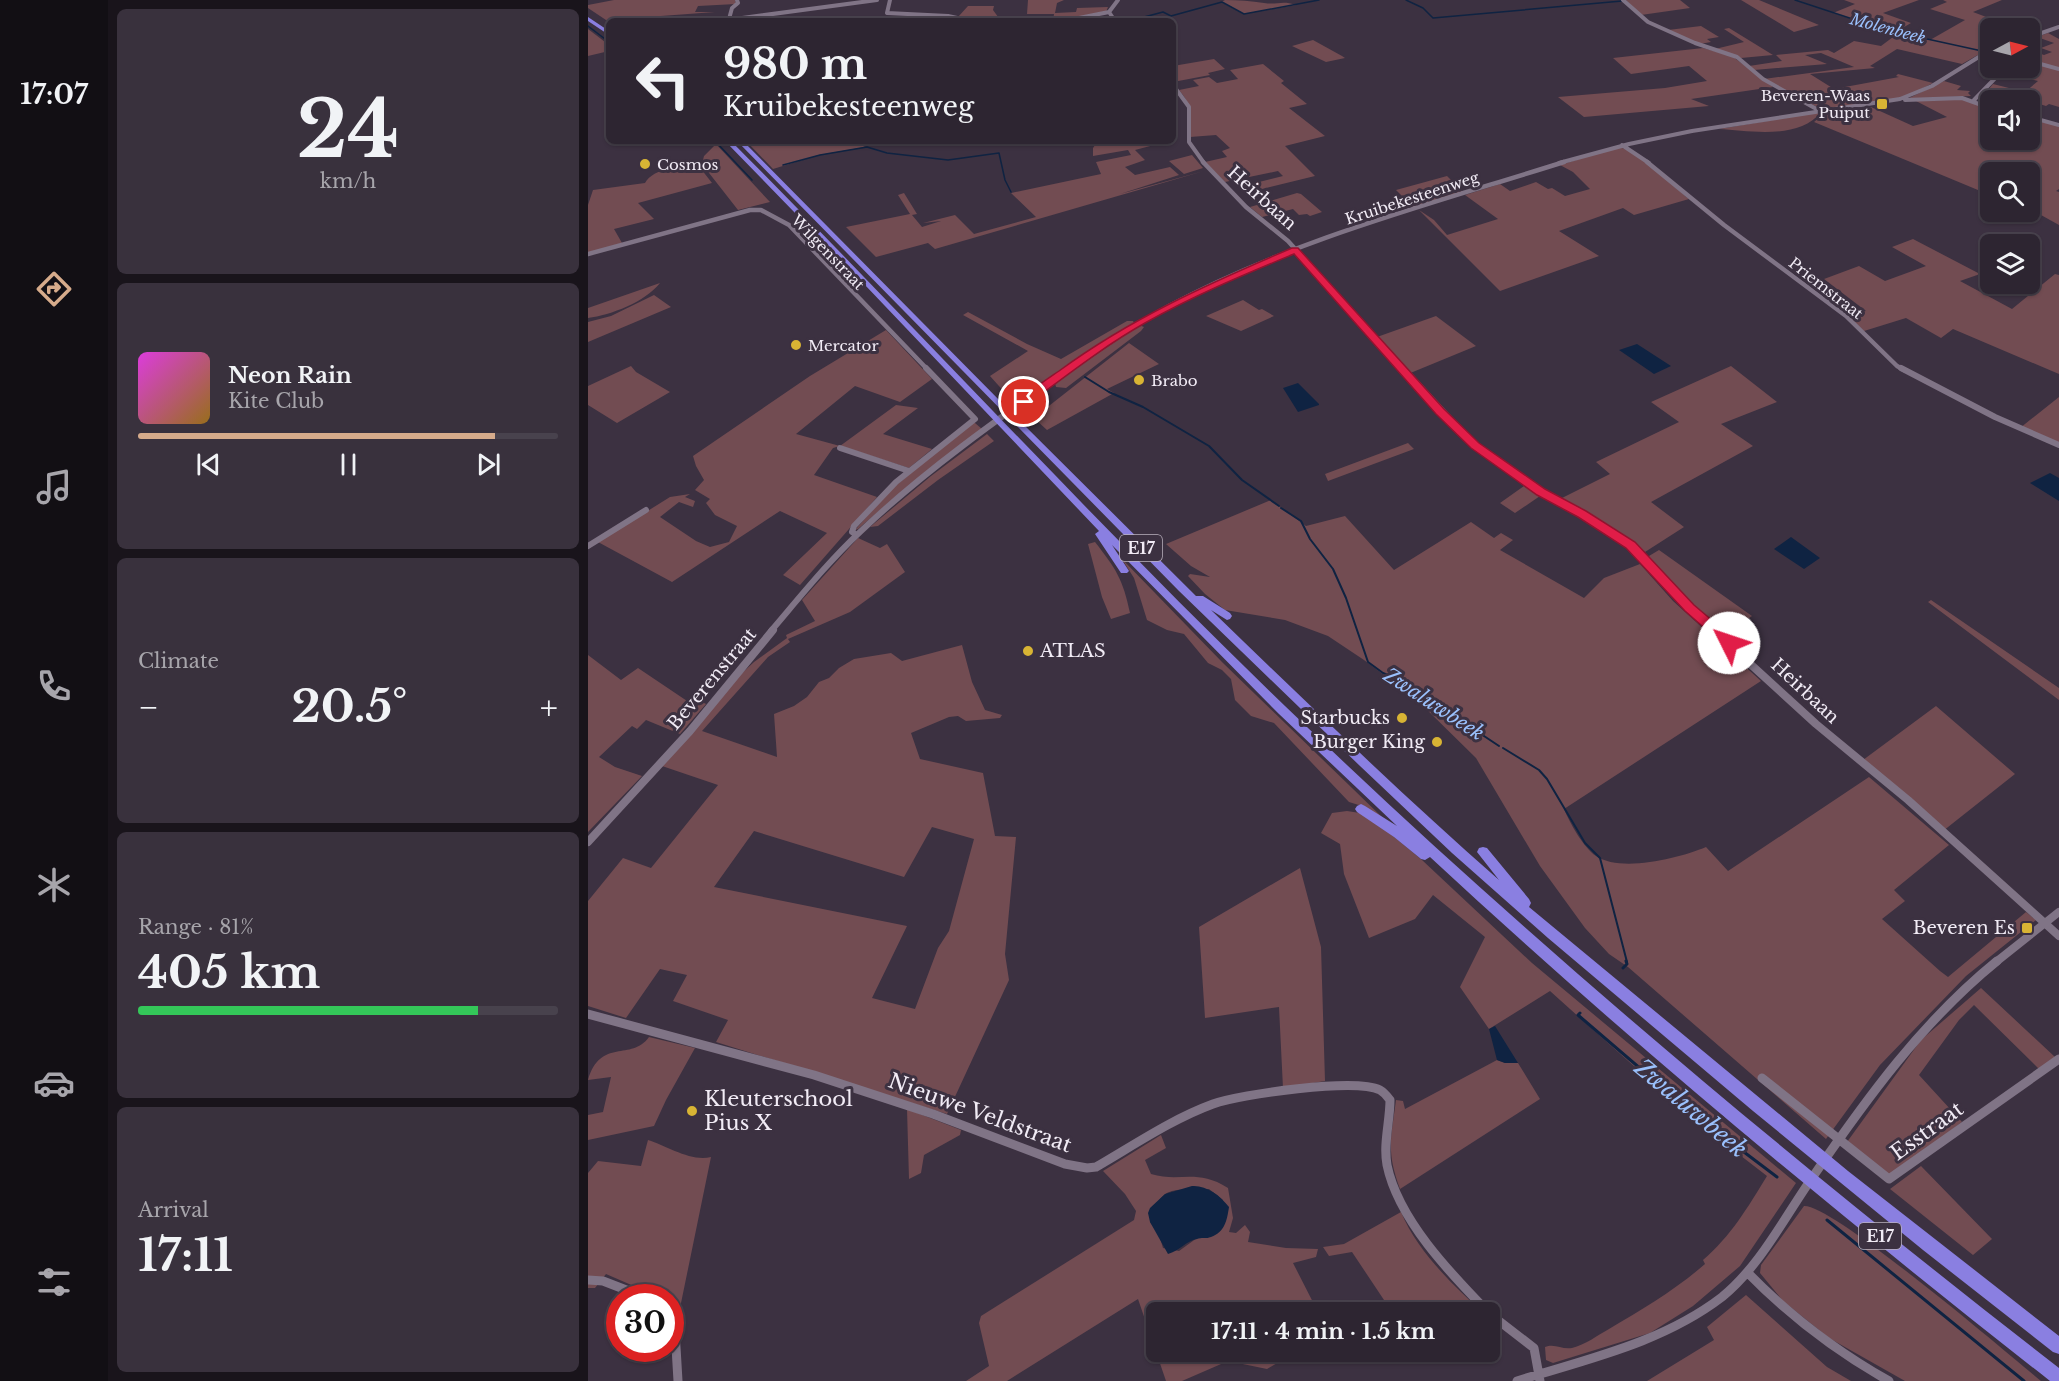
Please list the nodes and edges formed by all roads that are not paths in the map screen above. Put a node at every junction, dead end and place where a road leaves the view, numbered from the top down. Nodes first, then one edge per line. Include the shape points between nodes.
1 (737, 0) edge
2 (877, 0) edge
3 (890, 0) edge
4 (1118, 0) edge
5 (1623, 0) edge
6 (588, 12) edge
7 (1109, 12) junction
8 (729, 18) edge
9 (737, 18) edge
10 (957, 18) edge
11 (1079, 18) edge
12 (1113, 18) edge
13 (588, 19) edge
14 (606, 24) edge
15 (2059, 27) edge
16 (606, 31) edge
17 (2040, 34) edge
18 (1980, 57) edge
19 (2040, 64) edge
20 (2059, 69) edge
21 (1995, 78) edge
22 (1176, 89) edge
23 (1978, 96) junction
24 (1962, 98) junction
25 (1900, 99) junction
26 (1975, 102) junction
27 (1980, 104) edge
28 (1820, 111) junction
29 (2040, 120) edge
30 (2059, 125) edge
31 (731, 144) edge
32 (743, 144) edge
33 (1622, 145) junction
34 (1295, 250) junction
35 (588, 254) edge
36 (975, 419) joint
37 (978, 437) joint
38 (2059, 445) edge
39 (840, 448) dead end
40 (909, 471) junction
41 (646, 510) dead end
42 (1094, 521) junction
43 (857, 535) junction
44 (588, 546) edge
45 (1124, 571) dead end
46 (1164, 571) junction
47 (1227, 616) dead end
48 (1361, 809) dead end
49 (588, 842) edge
50 (1483, 852) dead end
51 (1451, 870) junction
52 (2059, 912) edge
53 (2044, 923) junction
54 (2059, 936) edge
55 (1557, 939) junction
56 (588, 1014) edge
57 (2059, 1059) edge
58 (1762, 1078) dead end
59 (1748, 1273) junction
60 (588, 1280) edge
61 (611, 1284) edge
62 (1478, 1302) edge
63 (1500, 1322) edge
64 (2059, 1346) edge
65 (677, 1362) edge
66 (1539, 1378) edge
67 (2059, 1378) edge
68 (678, 1381) edge
69 (1517, 1381) edge
70 (1889, 1381) edge

1 - 8 street
2 - 9 street
3 - 10 street via 887,13
4 - 7 street
5 - 28 street via 1648,22 1737,57 1763,80
6 - 14 highway
7 - 11 street
7 - 12 street
13 - 16 highway
15 - 17 street
18 - 25 street, Kruibekesteenweg via 1934,85
19 - 20 street
21 - 23 street
22 - 34 street, Heirbaan via 1189,107 1189,142 1193,150 1225,186
23 - 24 street
23 - 26 street
24 - 25 street, Kruibekesteenweg
24 - 26 street, Kruibekesteenweg
25 - 28 street, Kruibekesteenweg
26 - 27 street, Kruibekesteenweg
28 - 33 street, Kruibekesteenweg
29 - 30 street
31 - 42 highway, E17
32 - 46 highway, E17
33 - 34 street, Kruibekesteenweg
33 - 38 street, Priemstraat via 1846,316 1897,366
34 - 37 street, Kruibekesteenweg via 1169,306 1111,340
34 - 53 street, Heirbaan via 1468,439 1541,492 1630,545 1689,608 1816,724 1899,792
35 - 36 street, Wilgenstraat via 761,210 789,225
36 - 40 street, Beverenstraat
37 - 43 street, Beverenstraat via 908,489
39 - 40 street
40 - 43 street, Beverenstraat via 854,526 852,532
41 - 44 street
42 - 45 highway
42 - 51 highway, E17 via 1282,711
43 - 49 street, Beverenstraat via 799,597 690,731
46 - 47 highway
46 - 55 highway, E17 via 1297,702
48 - 51 highway
50 - 55 highway
51 - 67 highway, E17 via 1704,1091
52 - 53 street
53 - 54 street, Heirbaan
53 - 59 street via 1955,996 1914,1038
55 - 64 highway, E17 via 1802,1143
56 - 62 street, Nieuwe Veldstraat via 814,1075 933,1114 1065,1164 1087,1168 1096,1167 1153,1132 1217,1103 1305,1090 1379,1089 1390,1100 1387,1165 1398,1193 1415,1226
57 - 58 street, Esstraat via 1889,1179
59 - 66 street via 1721,1298 1659,1335
59 - 70 street via 1815,1336
60 - 61 street
63 - 66 street, Nieuwe Veldstraat via 1534,1348
65 - 68 street
66 - 69 street

